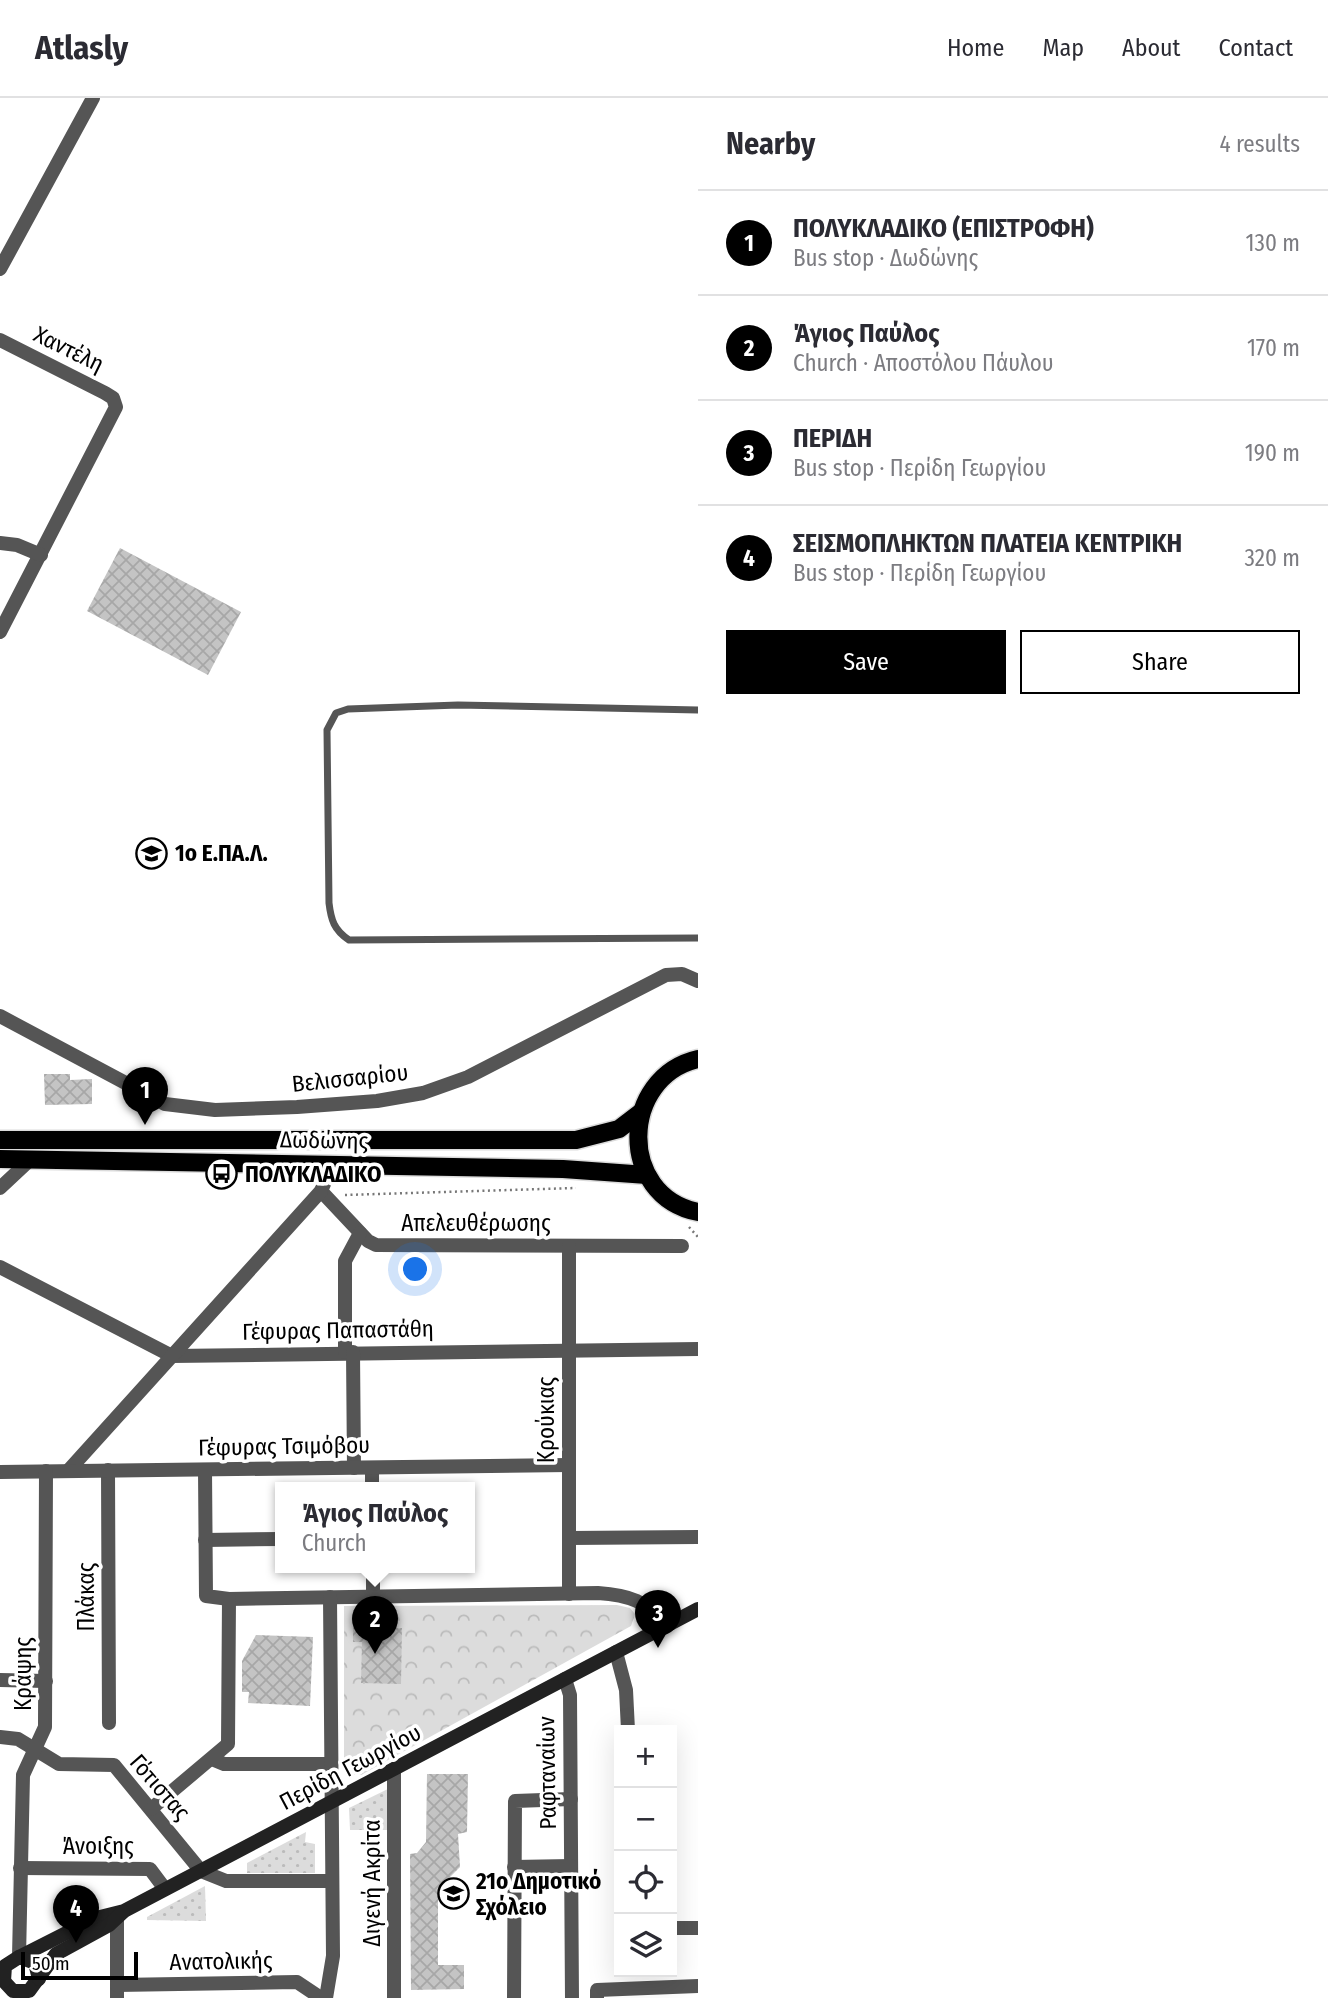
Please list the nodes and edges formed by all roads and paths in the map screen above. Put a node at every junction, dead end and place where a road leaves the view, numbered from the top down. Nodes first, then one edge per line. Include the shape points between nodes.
1 (93, 98) edge
2 (0, 270) edge
3 (0, 340) edge
4 (0, 543) edge
5 (41, 555) junction
6 (0, 632) edge
7 (698, 710) edge
8 (698, 938) edge
9 (698, 981) edge
10 (0, 1016) edge
11 (698, 1059) edge
12 (640, 1112) junction
13 (0, 1140) edge
14 (0, 1159) edge
15 (31, 1159) junction
16 (332, 1164) junction
17 (648, 1175) junction
18 (0, 1188) edge
19 (582, 1188) dead end
20 (321, 1191) junction
21 (338, 1195) dead end
22 (693, 1216) edge
23 (360, 1233) junction
24 (698, 1237) edge
25 (569, 1245) junction
26 (682, 1246) dead end
27 (0, 1267) edge
28 (698, 1349) edge
29 (569, 1350) junction
30 (349, 1352) junction
31 (172, 1356) junction
32 (569, 1465) junction
33 (354, 1468) junction
34 (372, 1468) junction
35 (205, 1469) junction
36 (108, 1470) junction
37 (46, 1471) junction
38 (68, 1471) junction
39 (0, 1472) edge
40 (372, 1482) edge
41 (698, 1537) edge
42 (569, 1538) junction
43 (275, 1539) edge
44 (205, 1540) junction
45 (373, 1573) edge
46 (569, 1594) junction
47 (330, 1597) junction
48 (373, 1597) junction
49 (229, 1599) junction
50 (698, 1609) edge
51 (666, 1626) junction
52 (616, 1652) junction
53 (565, 1679) junction
54 (0, 1680) edge
55 (46, 1681) junction
56 (109, 1723) dead end
57 (628, 1725) edge
58 (0, 1737) edge
59 (33, 1749) junction
60 (212, 1759) junction
61 (330, 1764) junction
62 (394, 1769) junction
63 (570, 1800) junction
64 (332, 1801) junction
65 (151, 1809) junction
66 (571, 1866) junction
67 (514, 1867) junction
68 (20, 1868) junction
69 (201, 1871) junction
70 (332, 1881) junction
71 (165, 1889) junction
72 (121, 1914) junction
73 (677, 1928) edge
74 (698, 1928) edge
75 (6, 1970) edge
76 (38, 1980) junction
77 (698, 1986) edge
78 (117, 1991) edge
79 (198, 1991) edge
80 (18, 1996) edge
81 (41, 1998) edge
82 (324, 1998) edge
83 (394, 1998) edge
84 (514, 1998) edge
85 (572, 1998) edge
86 (597, 1998) edge

1 - 2 street
3 - 5 street, Χαντέλη via 115,402 114,414
4 - 5 street
5 - 6 street
7 - 8 lane via 458,705 348,709 336,713 327,730 329,903 338,933 349,940
9 - 10 street, Βελισσαρίου via 682,974 666,975 468,1077 423,1093 297,1107 194,1110 165,1104
11 - 12 main road, Δωδώνης via 665,1075
12 - 13 main road, Δωδώνης via 619,1129 576,1140
12 - 17 main road, Δωδώνης via 637,1143
14 - 15 main road, Δωδώνης
15 - 16 main road, Δωδώνης
15 - 18 street
16 - 17 main road, Δωδώνης
16 - 20 street
17 - 22 main road, Δωδώνης via 666,1197
19 - 21 path
20 - 23 street, Απελευθέρωσης
20 - 31 street
22 - 24 path
23 - 25 street, Απελευθέρωσης via 377,1245
23 - 30 street via 345,1261
25 - 26 street, Απελευθέρωσης
25 - 29 street, Κρούκιας
27 - 31 street, Γέφυρας Παπαστάθη
28 - 29 street, Γέφυρας Παπαστάθη
29 - 30 street, Γέφυρας Παπαστάθη
29 - 32 street, Κρούκιας
30 - 31 street, Γέφυρας Παπαστάθη
30 - 33 street
31 - 38 street
32 - 34 street, Γέφυρας Τσιμόβου
32 - 42 street, Κρούκιας
33 - 34 street, Γέφυρας Τσιμόβου
33 - 35 street, Γέφυρας Τσιμόβου
34 - 40 street
35 - 36 street, Γέφυρας Τσιμόβου
35 - 44 street
36 - 38 street, Γέφυρας Τσιμόβου
36 - 56 street, Πλάκας
37 - 38 street, Γέφυρας Τσιμόβου
37 - 39 street, Γέφυρας Τσιμόβου
37 - 55 street, Κράψης
41 - 42 street
42 - 46 street, Κρούκιας
43 - 44 street
44 - 49 street via 206,1596
45 - 48 street
46 - 48 street
46 - 51 street via 629,1597 653,1609
47 - 48 street
47 - 49 street
47 - 61 street
49 - 60 street via 228,1744
50 - 51 street, Περίδη Γεωργίου
51 - 52 street, Περίδη Γεωργίου
52 - 53 street, Περίδη Γεωργίου
52 - 57 street via 626,1690
53 - 62 street, Περίδη Γεωργίου
53 - 63 street, Ραφταναίων
54 - 55 street
55 - 59 street, Κράψης via 45,1727
58 - 59 street, Γότιστας via 18,1738
59 - 65 street, Γότιστας via 58,1764 114,1765
59 - 68 street, Κράψης via 23,1775
60 - 61 street via 224,1764
60 - 65 street
61 - 64 street
62 - 64 street, Περίδη Γεωργίου
62 - 83 street, Διγενή Ακρίτα
63 - 66 street, Ραφταναίων
63 - 67 street via 514,1801
64 - 69 street, Περίδη Γεωργίου
64 - 70 street
65 - 69 street, Γότιστας
66 - 67 street
66 - 85 street, Ραφταναίων
67 - 84 street
68 - 71 street, Άνοιξης via 150,1869
68 - 75 street, Κράψης
69 - 70 street via 226,1881
69 - 71 street, Περίδη Γεωργίου
70 - 82 street via 333,1969
71 - 72 street, Περίδη Γεωργίου
72 - 75 street, Περίδη Γεωργίου via 96,1918
72 - 76 street via 56,1954
72 - 78 street
73 - 74 street
75 - 76 street via 35,1963
75 - 80 street
76 - 80 street
76 - 81 street
77 - 86 street via 597,1990
78 - 79 street, Ανατολικής
79 - 82 street, Ανατολικής via 297,1982

